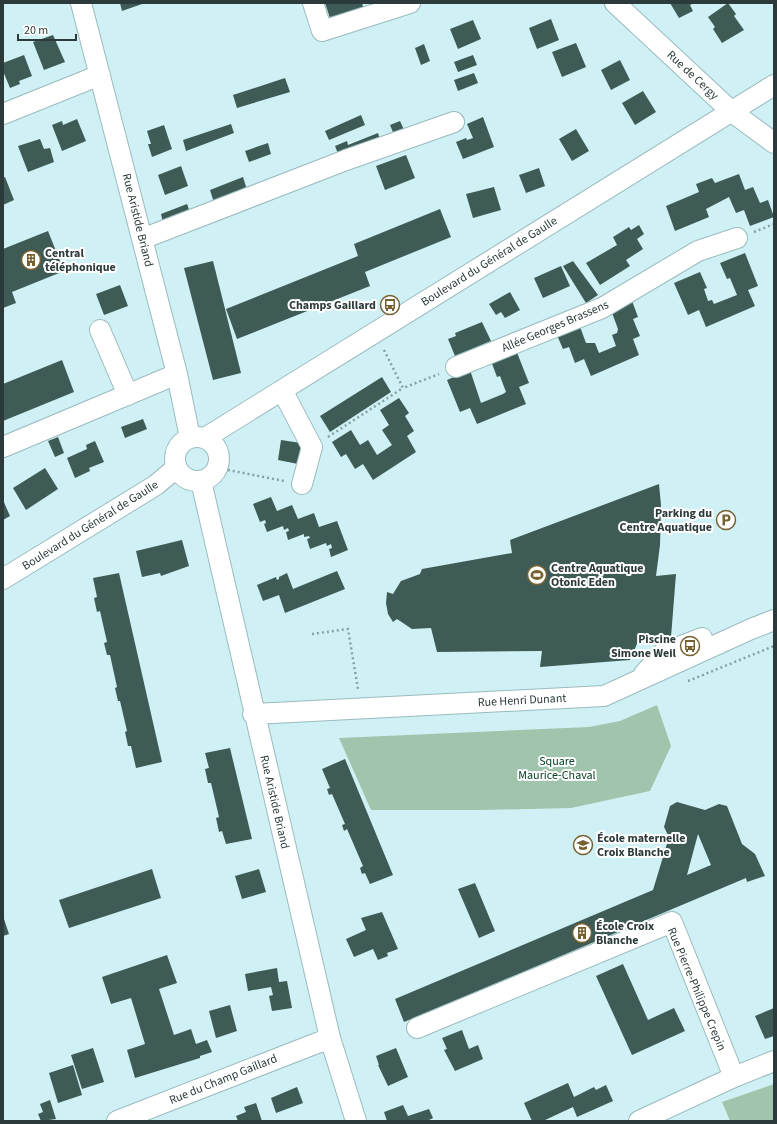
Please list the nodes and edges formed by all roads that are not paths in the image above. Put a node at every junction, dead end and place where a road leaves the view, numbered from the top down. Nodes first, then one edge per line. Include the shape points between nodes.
1 (81, 3) edge
2 (313, 3) edge
3 (410, 3) edge
4 (615, 3) edge
5 (100, 75) junction
6 (774, 85) edge
7 (732, 112) junction
8 (3, 114) edge
9 (454, 122) dead end
10 (774, 143) edge
11 (737, 238) dead end
12 (142, 239) junction
13 (100, 330) dead end
14 (456, 367) road end
15 (177, 374) junction
16 (282, 390) junction
17 (128, 395) junction
18 (198, 438) junction
19 (3, 447) edge
20 (176, 468) junction
21 (201, 482) junction
22 (302, 484) road end
23 (3, 579) edge
24 (774, 620) edge
25 (253, 714) junction
26 (417, 1028) dead end
27 (330, 1038) junction
28 (774, 1061) edge
29 (734, 1077) junction
30 (117, 1121) edge
31 (356, 1121) edge
32 (639, 1121) edge

1 - 5 street, Rue Aristide Briand
2 - 3 street via 322,31
4 - 7 street, Rue de Cergy
5 - 8 street
5 - 12 street, Rue Aristide Briand
6 - 7 street, Boulevard du Général de Gaulle
7 - 10 street, Rue de Cergy
7 - 16 street, Boulevard du Général de Gaulle
9 - 12 street via 346,160
11 - 14 street, Allée Georges Brassens via 698,251 602,308
12 - 15 street, Rue Aristide Briand
13 - 17 street
15 - 17 street
15 - 18 street, Rue Aristide Briand
16 - 18 street, Boulevard du Général de Gaulle
16 - 22 street via 312,447
17 - 19 street
18 - 20 street via 178,446 175,453
18 - 21 street via 216,447 219,461 214,475
20 - 21 street via 186,479
20 - 23 street, Boulevard du Général de Gaulle via 156,485
21 - 25 street, Rue Aristide Briand
24 - 25 street, Rue Henri Dunant via 604,696
25 - 27 street, Rue Aristide Briand
26 - 29 street, Rue Pierre-Philippe Crepin via 672,922
27 - 30 street, Rue du Champ Gaillard
27 - 31 street, Rue Aristide Briand
28 - 29 street
29 - 32 street

